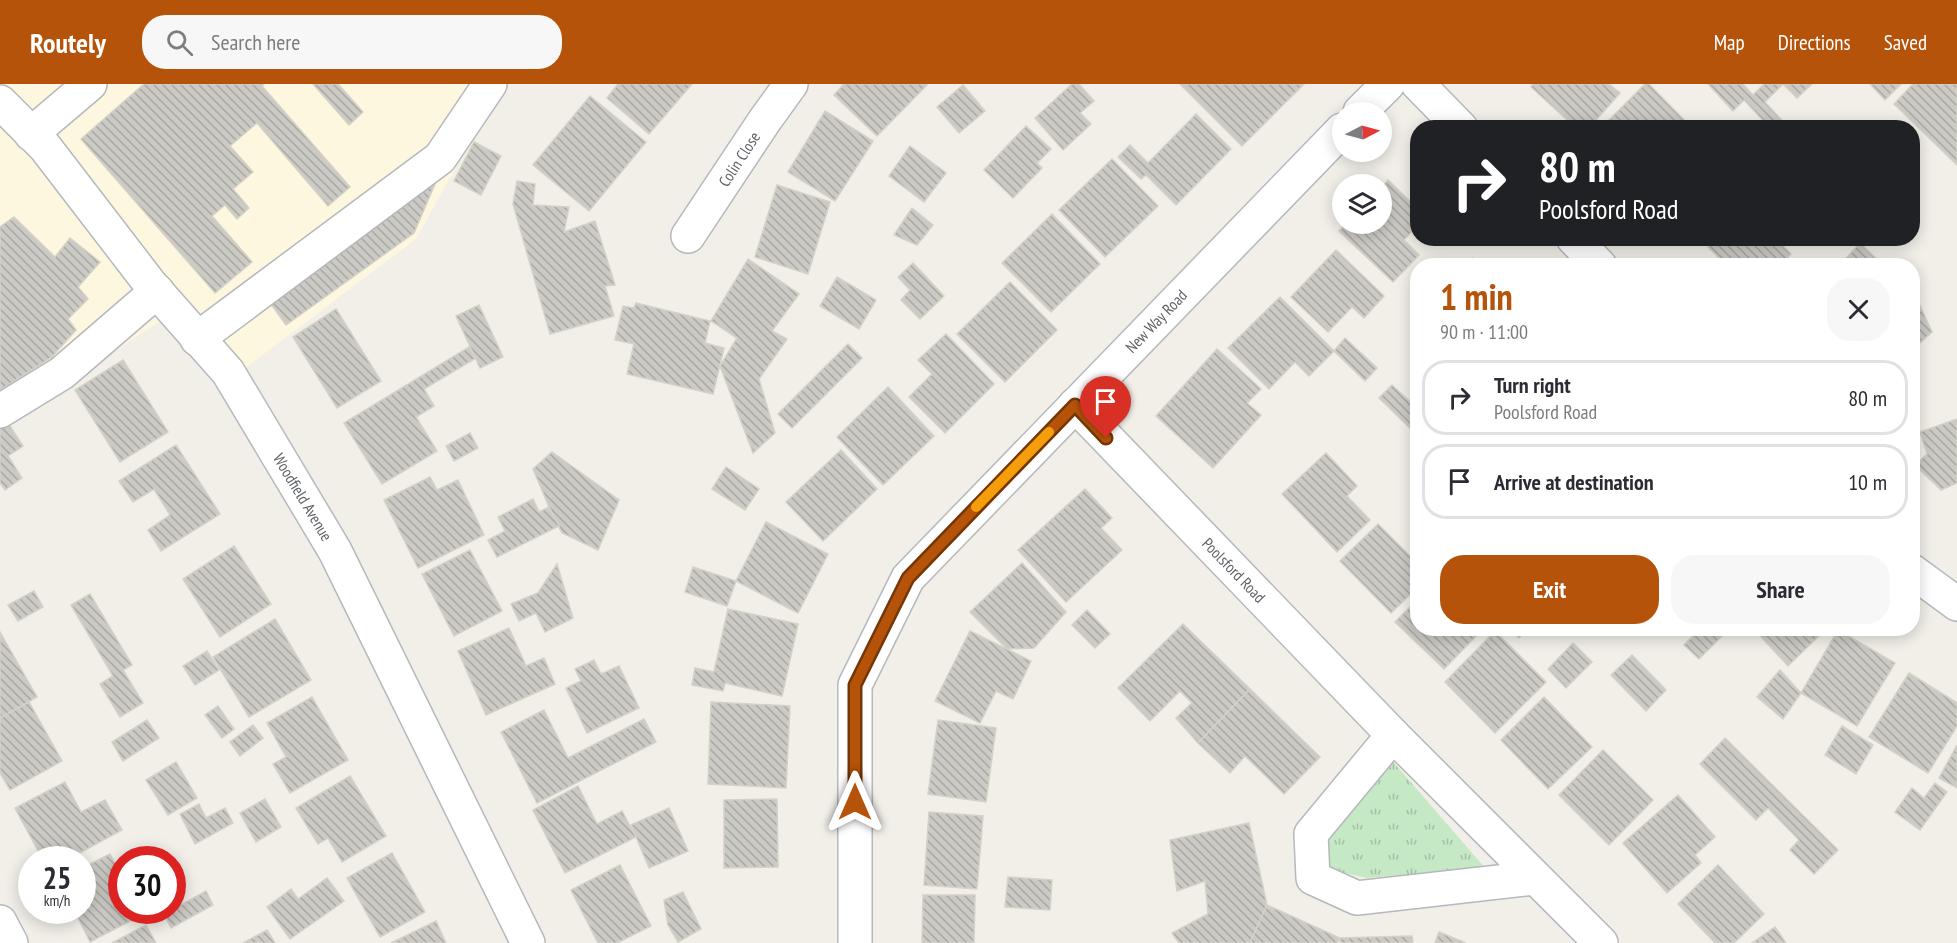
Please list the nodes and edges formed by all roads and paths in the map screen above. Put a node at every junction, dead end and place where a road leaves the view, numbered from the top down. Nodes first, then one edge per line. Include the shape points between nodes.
1 (90, 84) edge
2 (490, 84) edge
3 (791, 84) edge
4 (1388, 84) edge
5 (1418, 84) edge
6 (0, 102) edge
7 (1370, 102) edge
8 (1453, 120) edge
9 (31, 134) junction
10 (1332, 140) edge
11 (688, 236) dead end
12 (1580, 246) edge
13 (1591, 258) edge
14 (157, 291) junction
15 (197, 339) junction
16 (1075, 405) junction
17 (0, 411) edge
18 (1920, 577) edge
19 (1957, 604) edge
20 (1393, 735) junction
21 (1534, 878) junction
22 (0, 922) edge
23 (11, 943) edge
24 (528, 943) edge
25 (855, 943) edge
26 (1601, 943) edge

1 - 9 street
2 - 15 street via 440,158
3 - 11 street, Colin Close
4 - 7 street
5 - 8 street
6 - 9 street, Woodfield Avenue
9 - 14 street, Woodfield Avenue
10 - 16 street, New Way Road
12 - 13 street
14 - 15 street, Woodfield Avenue
14 - 17 street via 62,373
15 - 24 street, Woodfield Avenue via 228,372 335,551
16 - 20 street, Poolsford Road
16 - 25 street, New Way Road via 908,578 855,685
18 - 19 street
20 - 21 street, Poolsford Road
20 - 21 street via 1311,834 1313,878 1357,898
21 - 26 street, Poolsford Road
22 - 23 street

